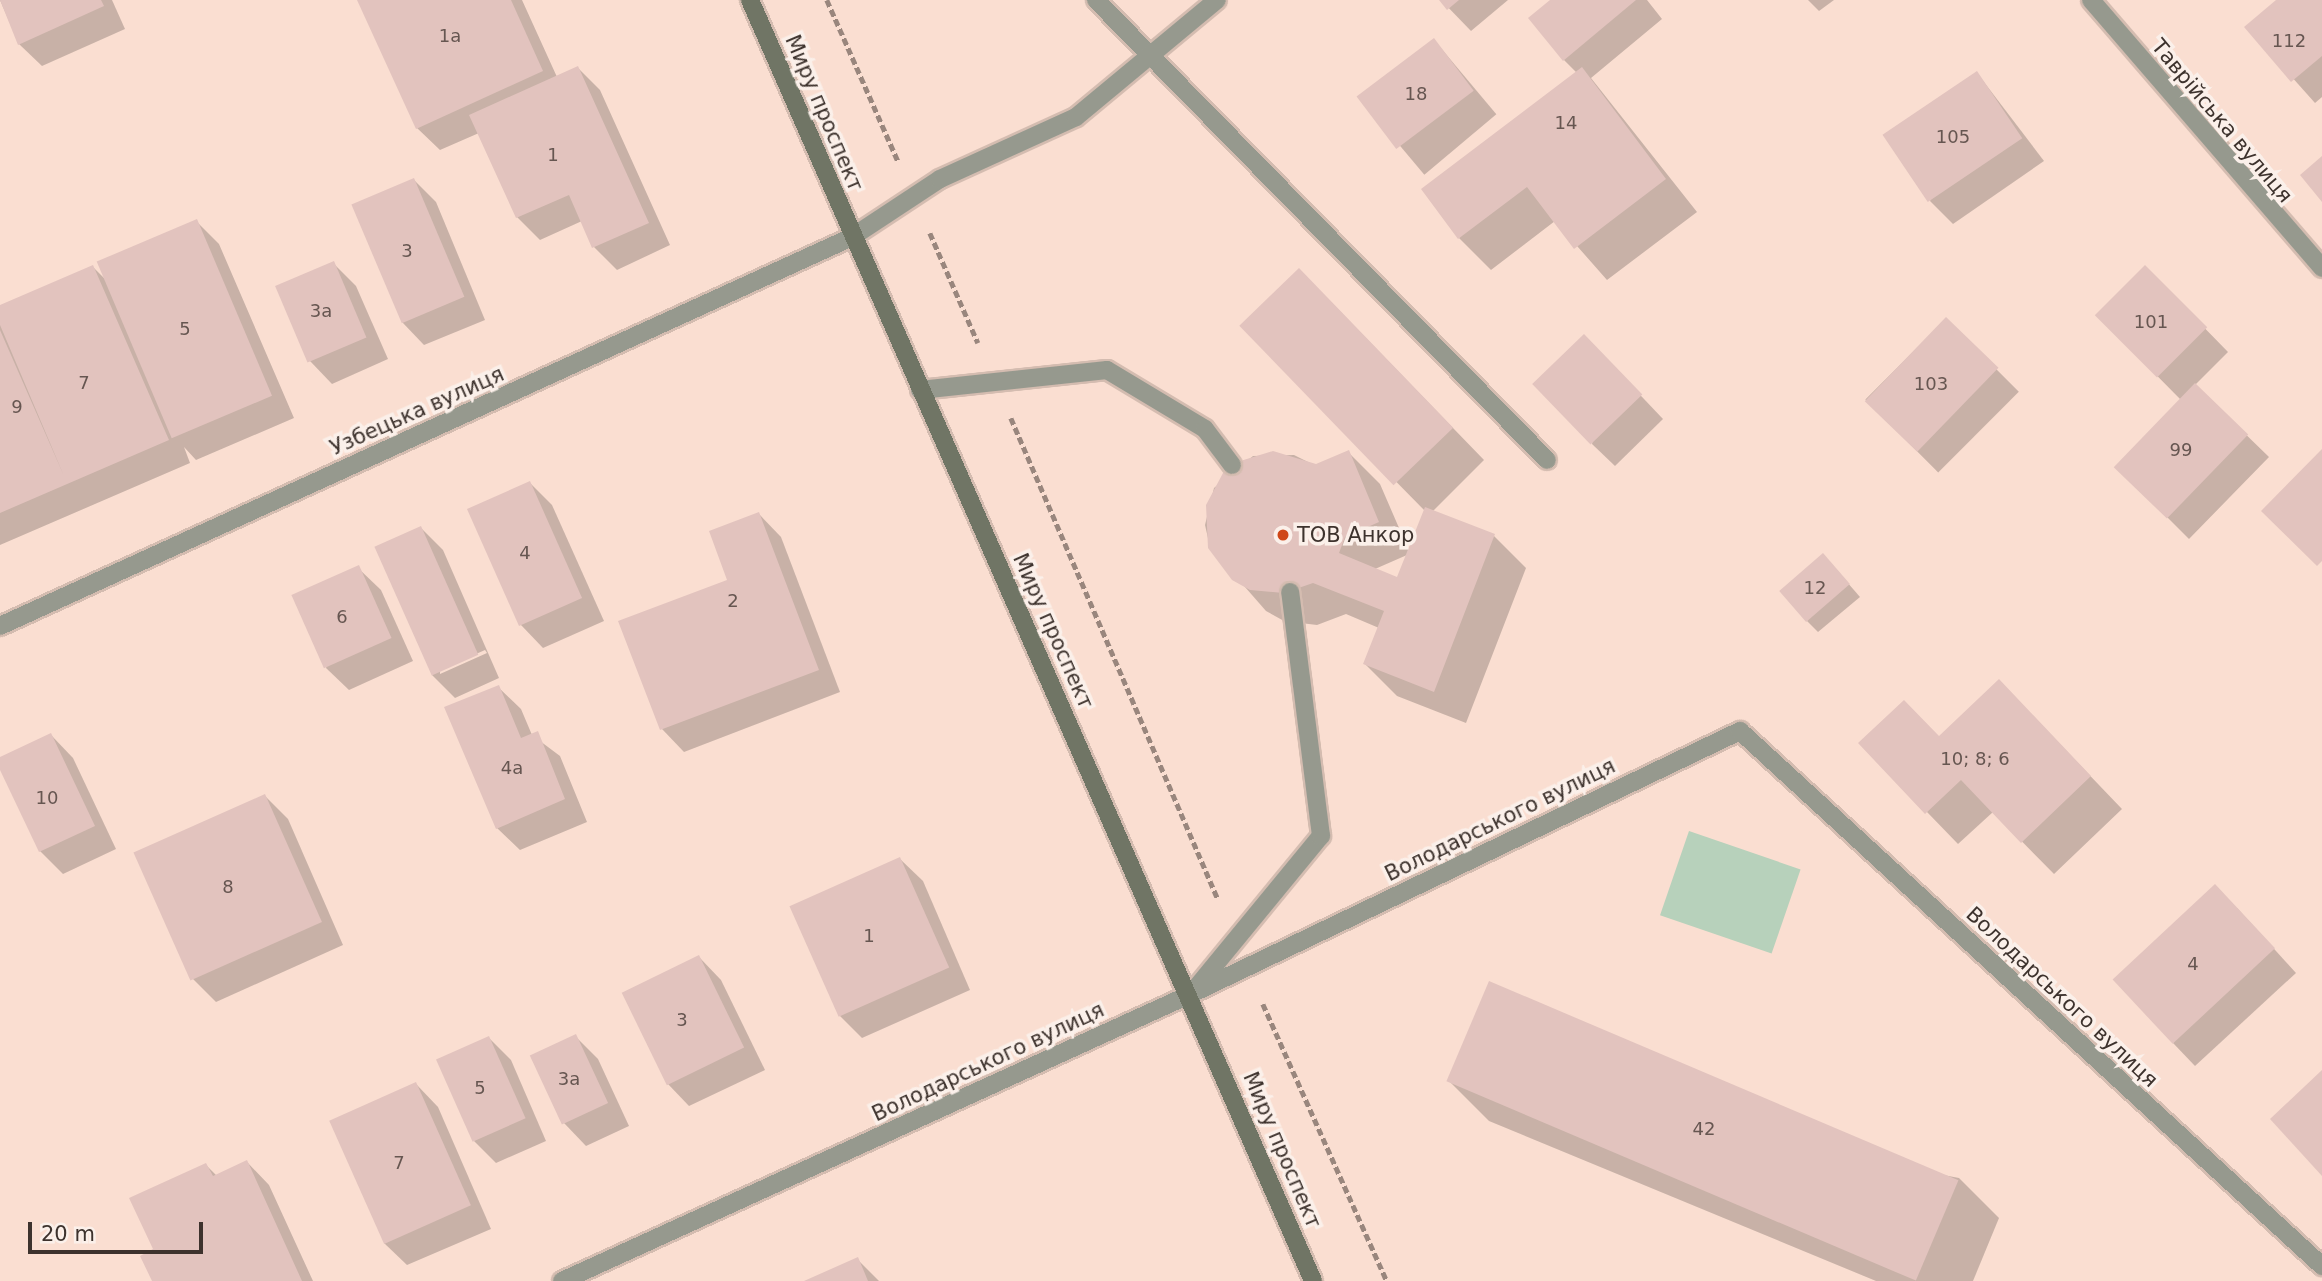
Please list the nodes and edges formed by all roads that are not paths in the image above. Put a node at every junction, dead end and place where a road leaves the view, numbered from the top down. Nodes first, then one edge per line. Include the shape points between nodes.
1 (751, 0) edge
2 (1096, 0) edge
3 (1217, 0) edge
4 (2091, 0) edge
5 (1151, 55) junction
6 (852, 237) junction
7 (2322, 268) edge
8 (920, 390) junction
9 (1546, 460) dead end
10 (1232, 465) dead end
11 (1290, 592) dead end
12 (0, 626) edge
13 (1191, 994) junction
14 (2322, 1266) edge
15 (562, 1281) edge
16 (1313, 1281) edge

1 - 6 main road, Миру проспект
2 - 5 street
3 - 5 street, Узбецька вулиця
4 - 7 street, Таврійська вулиця
5 - 6 street, Узбецька вулиця via 1076,117 914,197
5 - 9 street
6 - 8 main road, Миру проспект
6 - 12 street, Узбецька вулиця
8 - 10 street via 1107,370 1205,429
8 - 13 main road, Миру проспект
11 - 13 street via 1321,836
13 - 14 street, Володарського вулиця via 1740,731
13 - 15 street, Володарського вулиця
13 - 16 main road, Миру проспект

